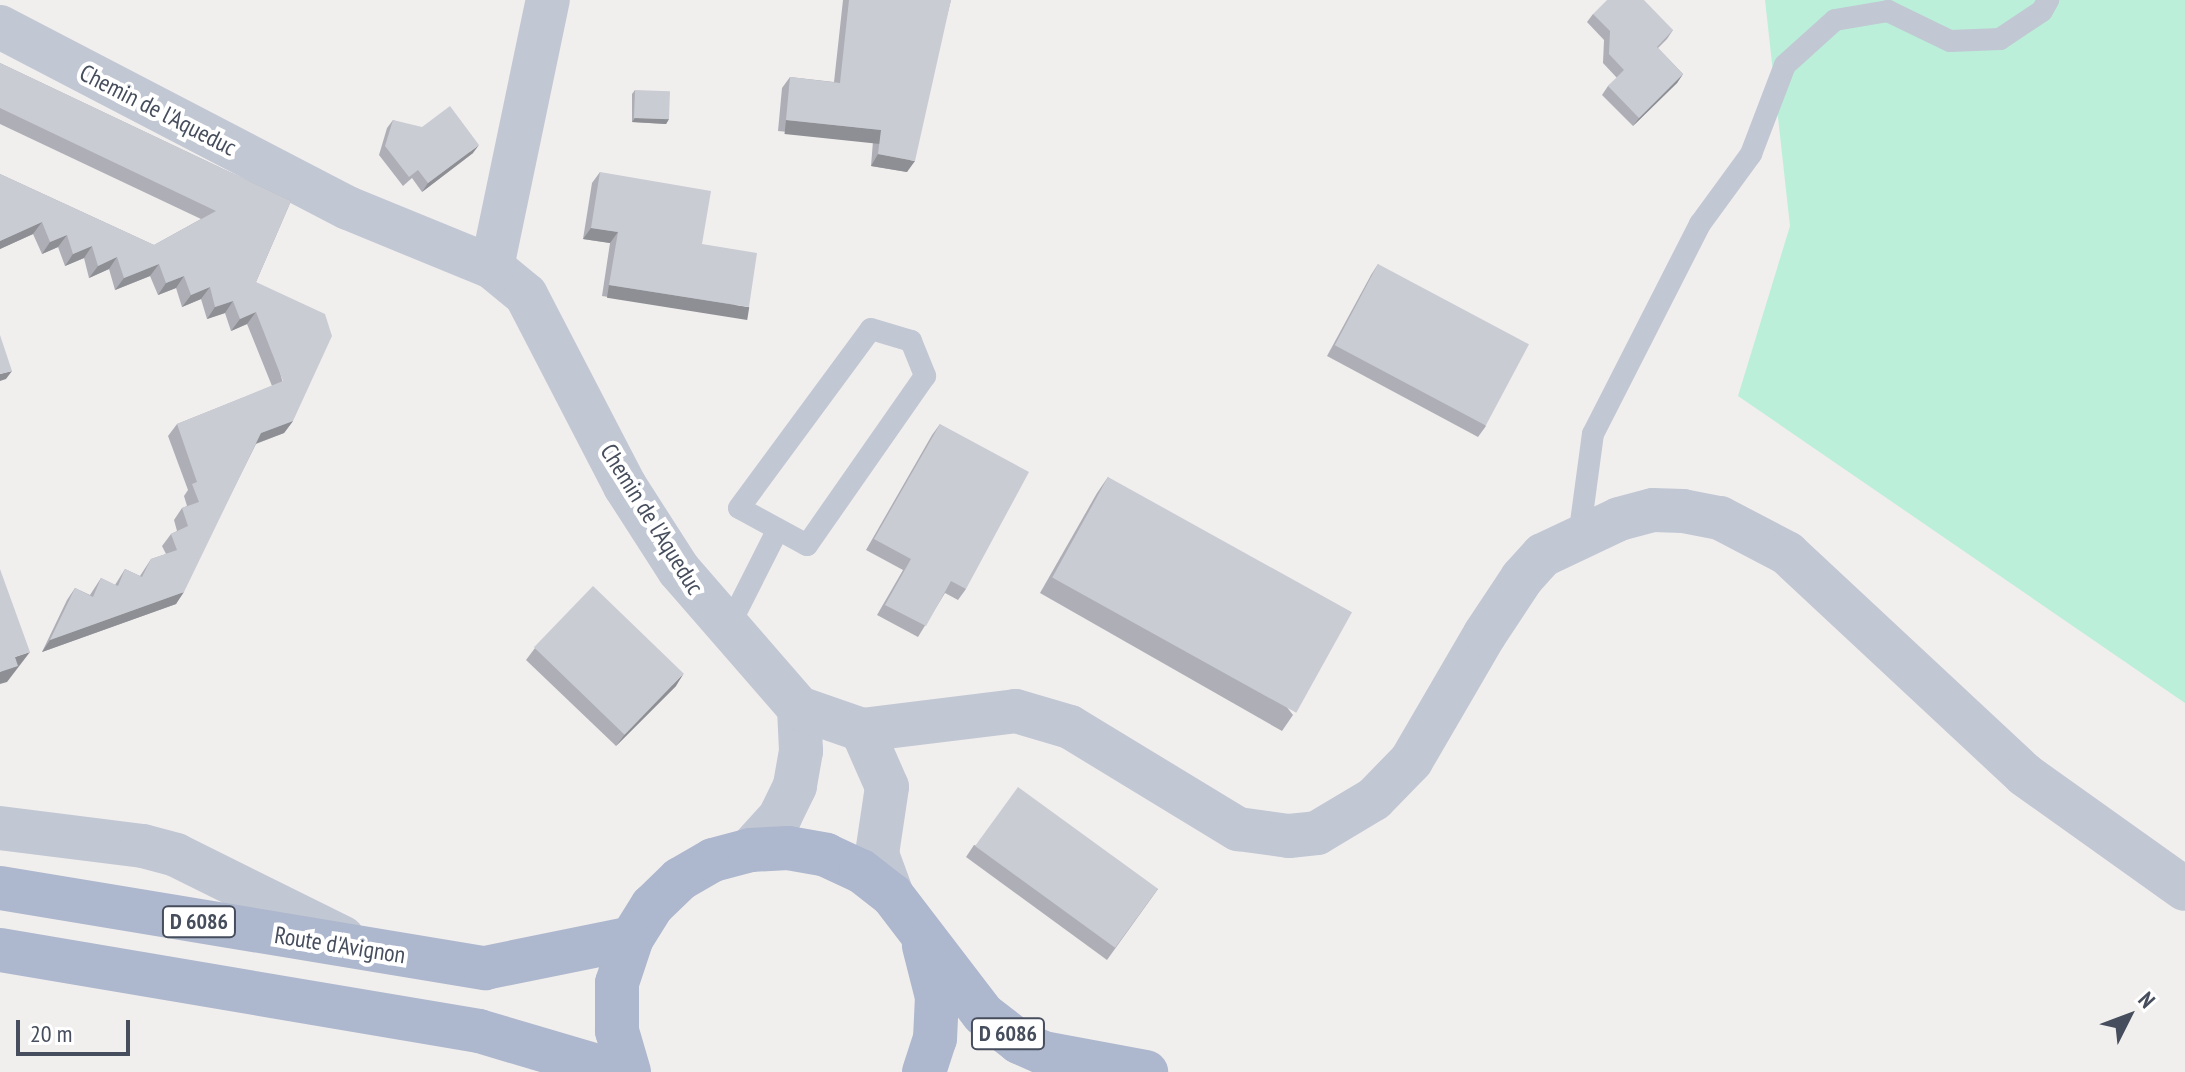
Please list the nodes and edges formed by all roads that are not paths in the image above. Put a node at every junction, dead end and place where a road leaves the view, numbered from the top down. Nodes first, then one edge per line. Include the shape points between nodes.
1 (548, 0) edge
2 (2048, 0) edge
3 (0, 27) edge
4 (492, 267) junction
5 (777, 531) junction
6 (1579, 537) junction
7 (727, 630) junction
8 (799, 708) junction
9 (862, 730) junction
10 (0, 828) edge
11 (750, 850) junction
12 (0, 888) edge
13 (2185, 889) edge
14 (903, 910) junction
15 (632, 938) junction
16 (0, 950) edge
17 (383, 951) junction
18 (617, 1072) edge
19 (629, 1072) edge
20 (924, 1072) edge
21 (1146, 1072) edge

1 - 4 street
2 - 6 lane via 2042,11 2000,39 1950,41 1888,11 1835,20 1785,65 1751,154 1700,224 1593,434
3 - 4 street, Chemin de l'Aqueduc via 348,208
4 - 7 street, Chemin de l'Aqueduc via 511,279 539,313 625,486 679,570
5 - 5 lane via 807,545 925,376 911,341 871,329 739,508
5 - 7 lane
6 - 9 street via 1543,555 1522,578 1411,761 1391,784 1342,822 1317,833 1289,836 1238,829 1070,727 1016,711
6 - 13 street via 1653,510 1683,511 1720,518 1787,553 2025,775
7 - 8 street, Chemin de l'Aqueduc
8 - 9 street
8 - 11 street via 801,751 795,786 780,817
9 - 14 street via 887,787 877,854
10 - 17 street via 176,855 333,935
11 - 14 main road via 788,848 826,855 861,871
11 - 15 main road via 713,860 680,879 652,906
12 - 17 main road, Route d'Avignon / D 6086
14 - 20 main road via 930,960 937,997 935,1039
14 - 21 main road, D 6086 via 983,1014 1019,1042 1044,1053
15 - 17 main road, Route d'Avignon / D 6086 via 485,968
15 - 19 main road via 617,983 617,1031
16 - 18 main road, D 6086 via 479,1031

